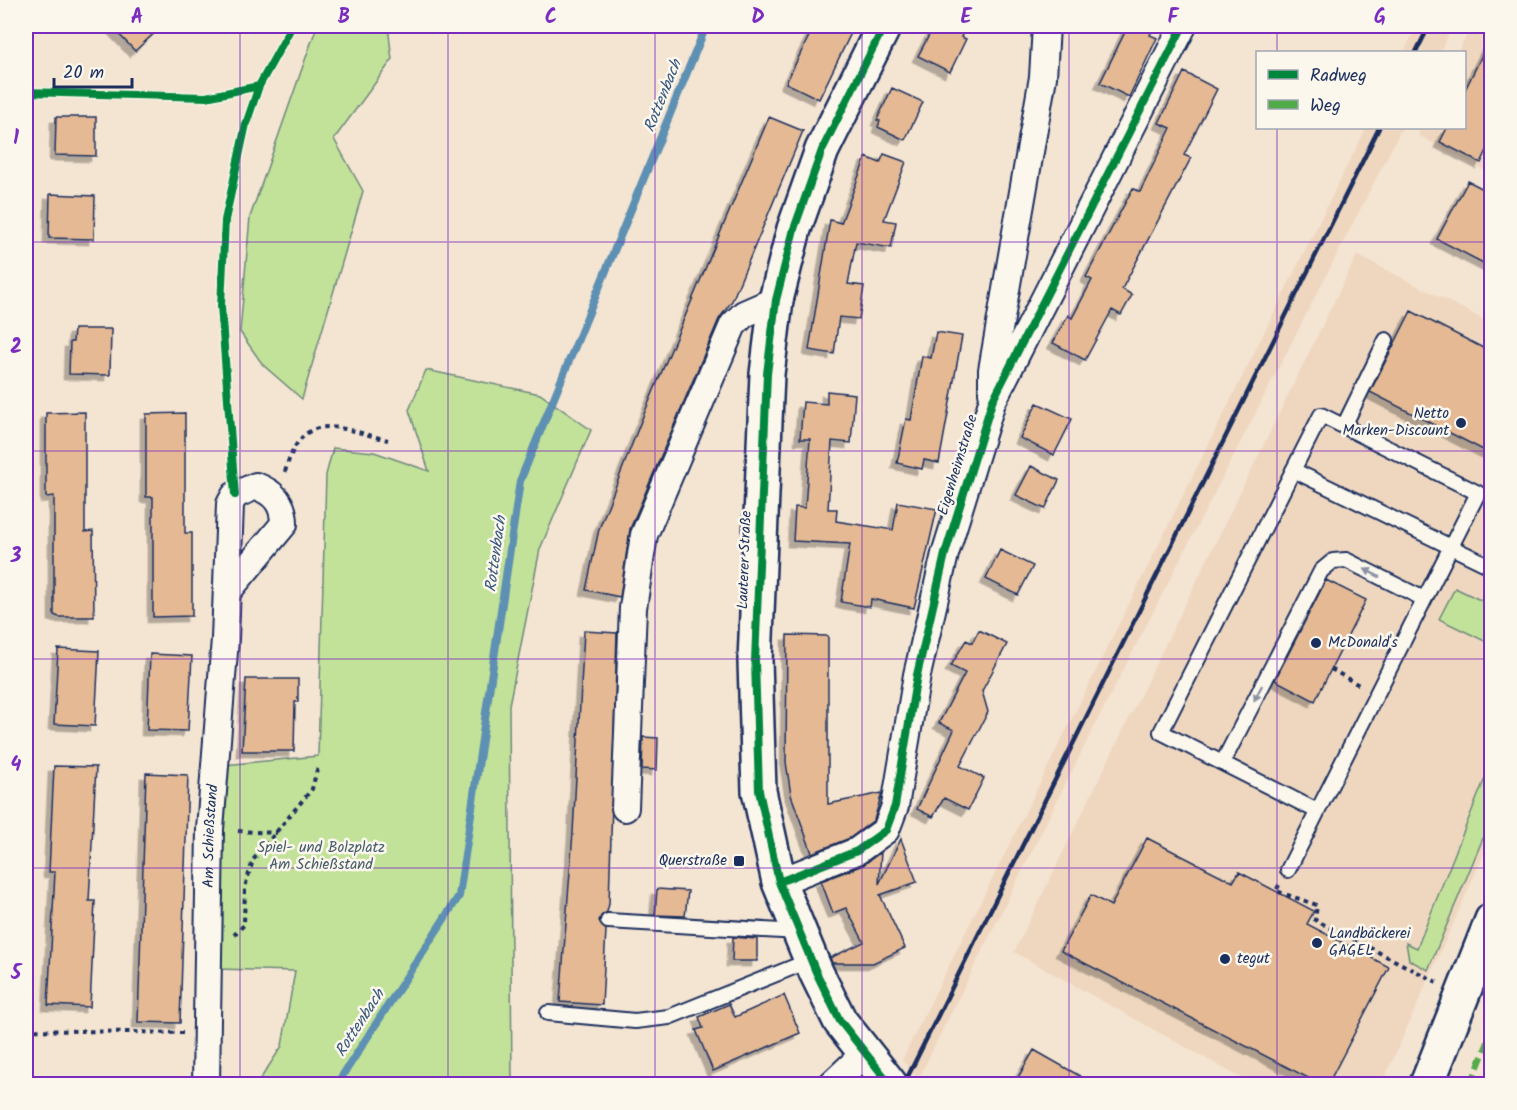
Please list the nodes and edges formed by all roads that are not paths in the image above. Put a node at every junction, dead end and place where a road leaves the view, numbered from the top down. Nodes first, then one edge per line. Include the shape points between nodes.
1 (884, 26) edge
2 (1046, 26) edge
3 (1184, 26) edge
4 (776, 300) junction
5 (1386, 340) dead end
6 (992, 402) junction
7 (1344, 426) junction
8 (1293, 470) junction
9 (1450, 547) junction
10 (1491, 567) edge
11 (228, 591) junction
12 (1424, 599) junction
13 (1223, 762) junction
14 (625, 808) dead end
15 (1317, 811) junction
16 (1288, 870) dead end
17 (779, 882) junction
18 (1491, 920) edge
19 (608, 921) dead end
20 (805, 946) junction
21 (548, 1012) dead end
22 (864, 1054) junction
23 (1433, 1080) edge
24 (207, 1084) edge
25 (832, 1084) edge
26 (891, 1084) edge

1 - 4 street, Lauterer Straße via 822,150 794,229
2 - 6 street via 1043,77 992,370
3 - 6 street, Eigenheimstraße
4 - 14 street via 744,314 733,325 644,536 633,608
4 - 17 street, Lauterer Straße via 767,374 755,661 759,791
5 - 7 lane
6 - 17 street, Eigenheimstraße via 945,554 917,675 895,806 886,830 857,851
7 - 8 lane via 1322,415
7 - 9 lane via 1478,493
8 - 9 lane
8 - 13 lane via 1161,732
9 - 10 lane
9 - 12 lane
11 - 11 street, Am Schießstand via 230,504 235,495 256,486 278,499 284,510 284,524
11 - 24 street, Am Schießstand via 210,829
12 -> 13 lane via 1346,560 1333,561 1321,571
12 - 15 lane
13 - 15 lane
15 - 16 lane
17 - 20 street, Lauterer Straße
18 - 23 street
19 - 20 lane
20 - 21 lane via 669,1017 635,1021
20 - 22 street, Lauterer Straße via 840,1021
22 - 25 street
22 - 26 street, Lauterer Straße

